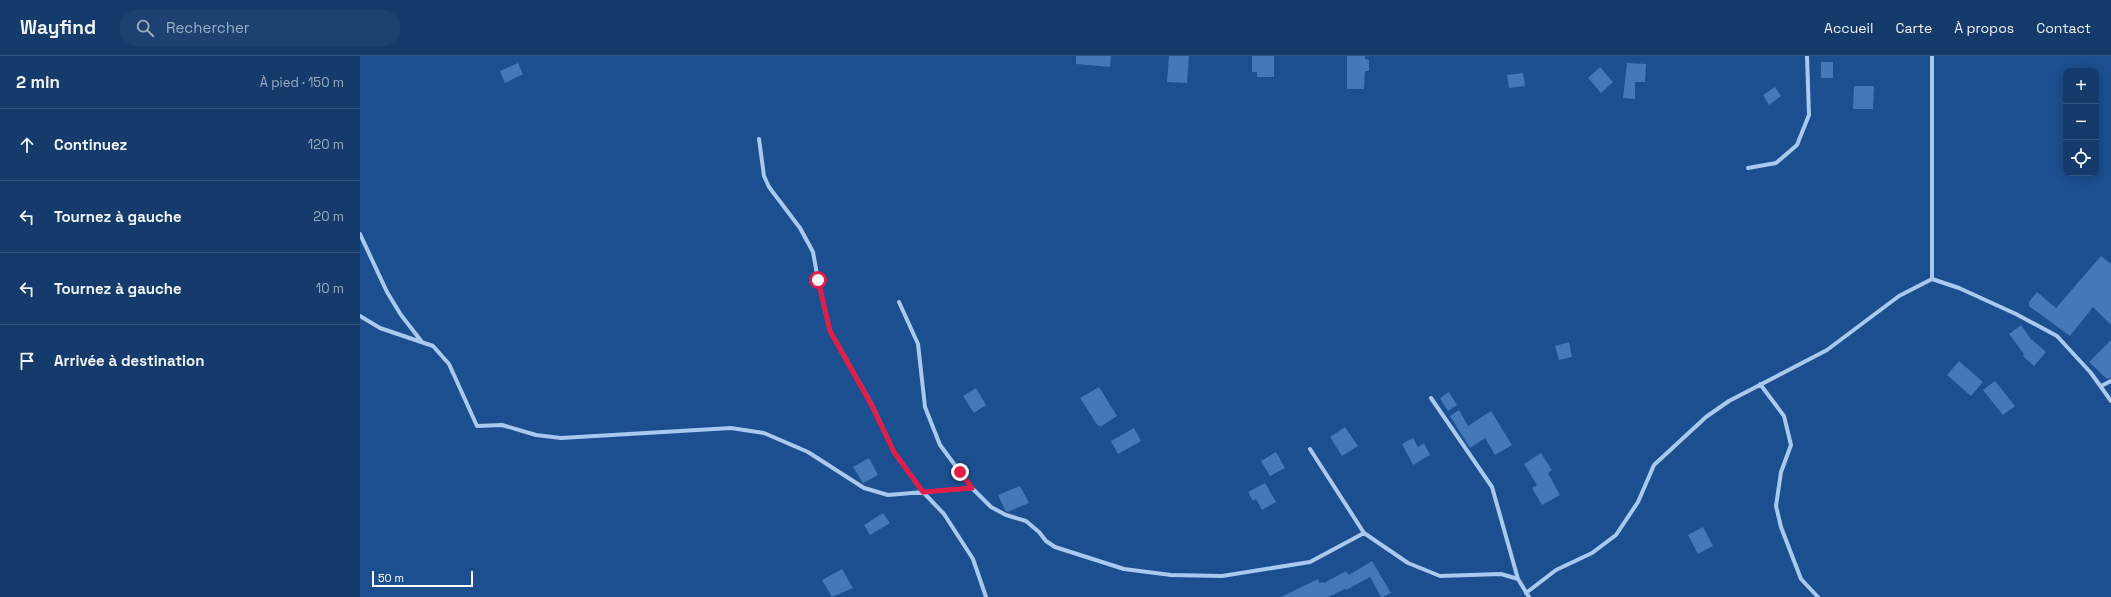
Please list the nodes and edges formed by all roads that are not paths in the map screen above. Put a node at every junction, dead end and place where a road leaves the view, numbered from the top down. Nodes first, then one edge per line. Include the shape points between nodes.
1 (1807, 56) edge
2 (1932, 56) edge
3 (760, 139) dead end
4 (1748, 168) dead end
5 (360, 234) edge
6 (1932, 279) junction
7 (899, 302) dead end
8 (360, 316) edge
9 (422, 342) junction
10 (2111, 381) edge
11 (1760, 384) junction
12 (2101, 386) junction
13 (1431, 398) dead end
14 (2111, 401) edge
15 (1310, 449) dead end
16 (972, 488) junction
17 (923, 492) junction
18 (1364, 533) junction
19 (1518, 579) junction
20 (1526, 593) junction
21 (986, 597) edge
22 (1529, 597) edge
23 (1818, 597) edge

1 - 4 street via 1809,116 1797,145 1776,163
2 - 6 street
3 - 17 street via 763,171 769,187 800,228 813,252 830,331 872,406 894,452
5 - 9 street via 387,292
6 - 11 street via 1899,296 1827,350
6 - 12 street via 1959,288 2057,336
7 - 16 street via 918,344 925,406 940,445
8 - 9 street via 380,328
9 - 17 street via 433,346 449,364 477,426 502,425 536,435 561,438 731,428 764,433 808,452 876,493 888,495
10 - 12 street
11 - 20 street via 1728,401 1654,465 1638,502 1616,535 1592,554 1556,570
11 - 23 street via 1784,416 1791,445 1781,472 1776,506 1781,527 1801,579
12 - 14 street
13 - 19 street via 1492,487
15 - 18 street
16 - 17 street
16 - 18 street via 991,507 1026,521 1055,547 1124,568 1171,575 1222,576 1310,562
17 - 21 street via 944,514 973,559
18 - 19 street via 1408,563 1440,576 1501,574
19 - 20 street
20 - 22 street

